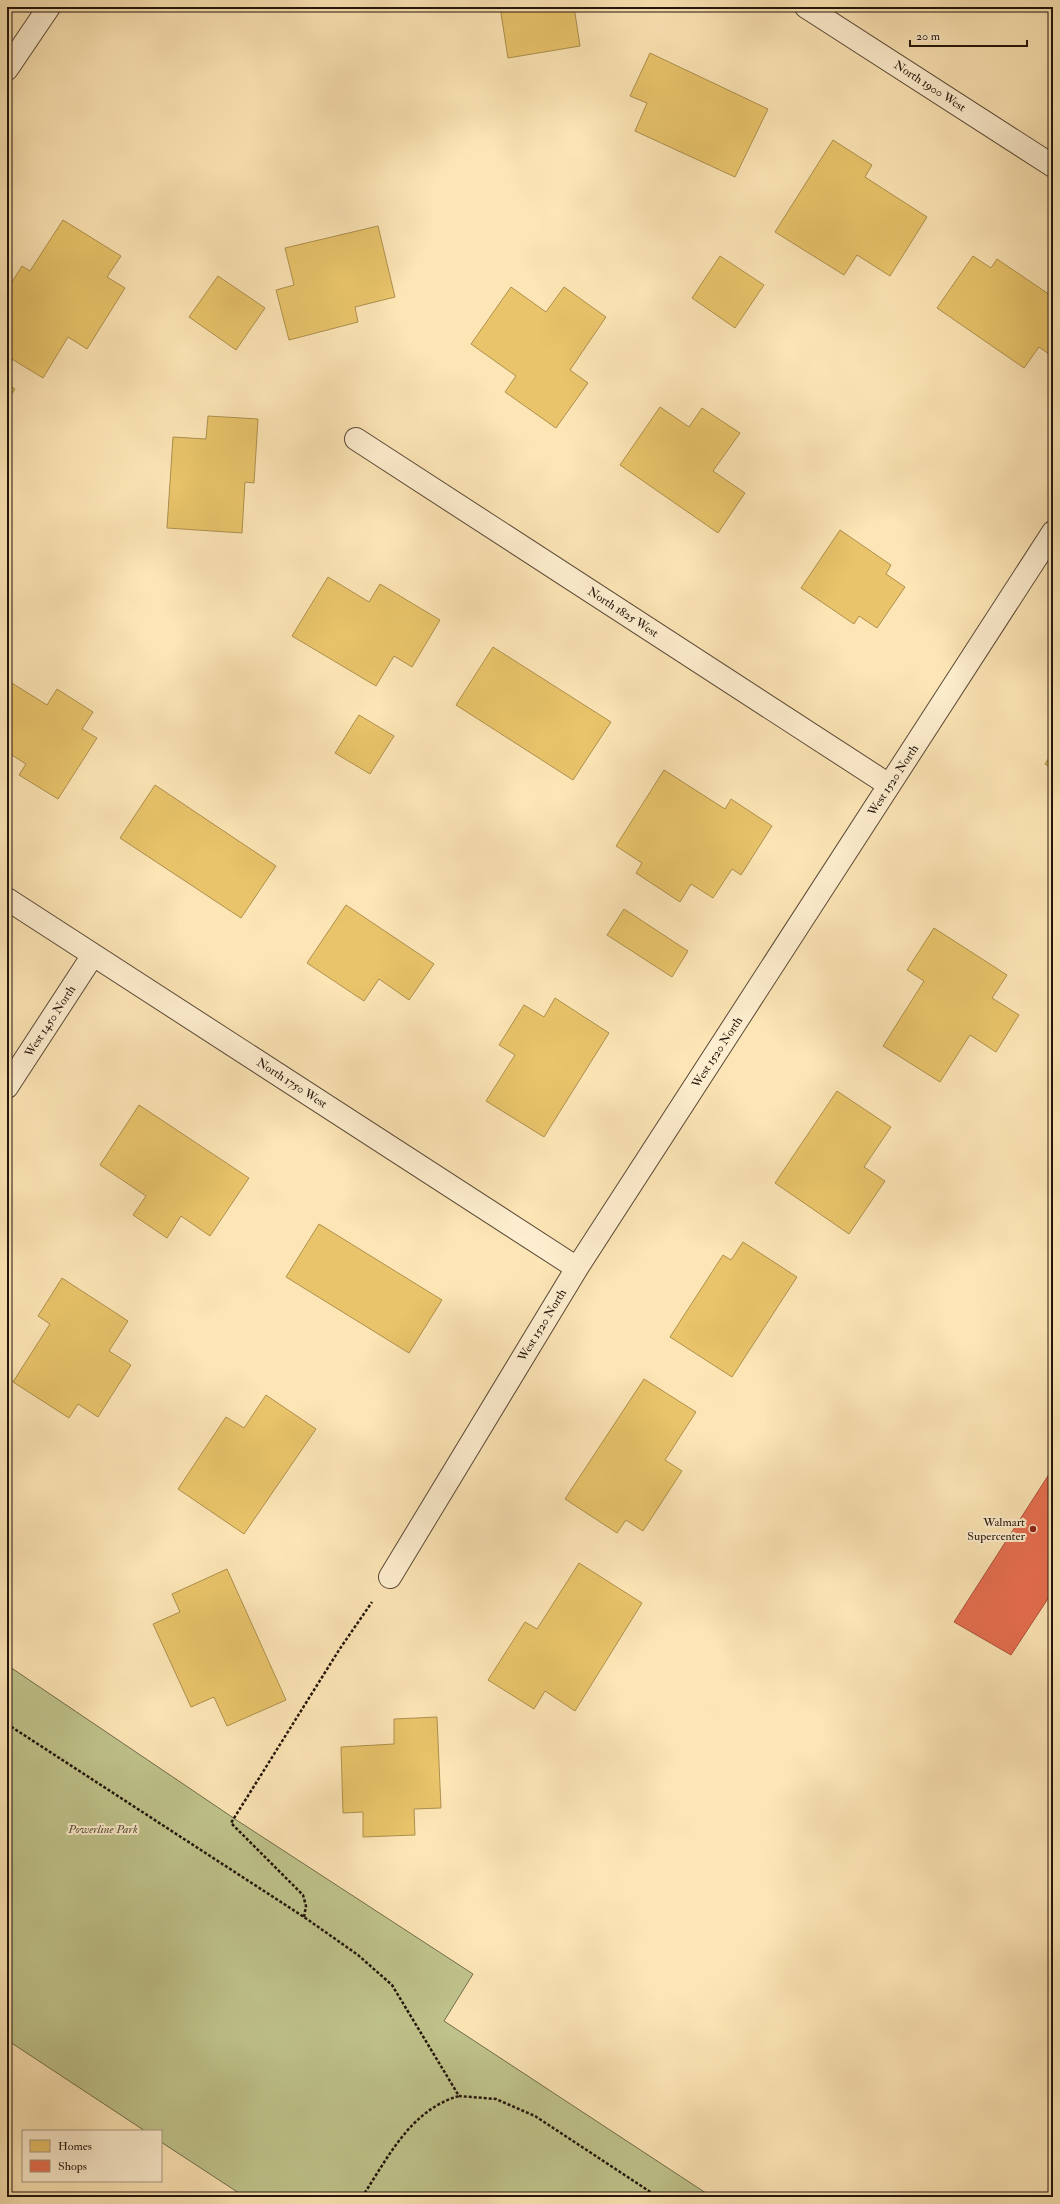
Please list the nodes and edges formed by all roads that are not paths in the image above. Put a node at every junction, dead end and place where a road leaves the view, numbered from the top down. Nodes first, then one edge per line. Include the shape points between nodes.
1 (49, 7) edge
2 (806, 7) edge
3 (7, 69) edge
4 (1053, 166) edge
5 (356, 439) dead end
6 (1053, 532) edge
7 (890, 785) junction
8 (7, 899) edge
9 (93, 955) junction
10 (7, 1088) edge
11 (577, 1268) junction
12 (390, 1577) road end

1 - 3 street
2 - 4 street, North 1900 West
5 - 7 street, North 1825 West
6 - 7 street, West 1520 North
7 - 11 street, West 1520 North
8 - 9 street, North 1750 West
9 - 10 street, West 1450 North
9 - 11 street, North 1750 West
11 - 12 street, West 1520 North

